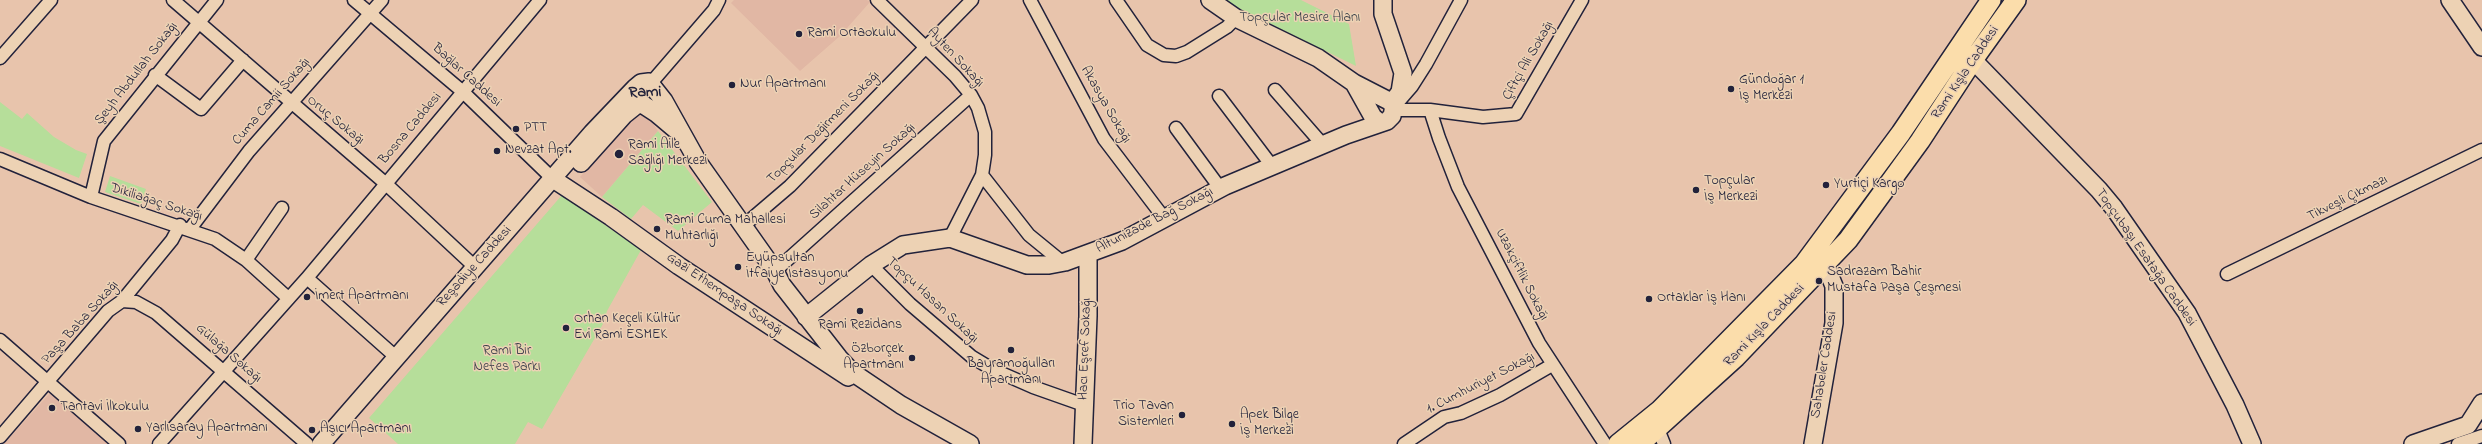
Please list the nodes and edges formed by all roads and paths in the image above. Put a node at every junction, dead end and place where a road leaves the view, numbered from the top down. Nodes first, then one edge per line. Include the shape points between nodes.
1 (52, 0) edge
2 (173, 0) edge
3 (217, 0) edge
4 (354, 0) edge
5 (382, 0) edge
6 (540, 0) edge
7 (719, 0) edge
8 (876, 0) edge
9 (972, 0) edge
10 (1030, 0) edge
11 (1116, 0) edge
12 (1210, 0) edge
13 (1382, 0) edge
14 (1461, 0) edge
15 (1582, 0) edge
16 (1991, 0) edge
17 (2016, 0) edge
18 (2450, 0) edge
19 (370, 14) junction
20 (1236, 18) junction
21 (198, 22) junction
22 (2482, 47) edge
23 (925, 48) junction
24 (0, 58) edge
25 (243, 60) junction
26 (1973, 60) junction
27 (155, 75) junction
28 (651, 83) junction
29 (1354, 83) junction
30 (1275, 90) dead end
31 (462, 91) junction
32 (970, 95) junction
33 (1219, 96) dead end
34 (636, 98) junction
35 (290, 103) junction
36 (1391, 105) junction
37 (1918, 107) junction
38 (1430, 110) junction
39 (1374, 115) junction
40 (1935, 119) junction
41 (1176, 128) dead end
42 (681, 135) junction
43 (1323, 145) junction
44 (2482, 150) edge
45 (0, 159) edge
46 (1272, 166) junction
47 (982, 175) junction
48 (557, 182) junction
49 (385, 183) junction
50 (1220, 188) junction
51 (91, 197) junction
52 (282, 208) dead end
53 (1164, 218) junction
54 (185, 227) junction
55 (742, 227) junction
56 (950, 238) junction
57 (1088, 255) junction
58 (246, 260) junction
59 (1062, 262) junction
60 (1804, 264) junction
61 (1825, 264) junction
62 (871, 265) junction
63 (479, 270) junction
64 (775, 271) junction
65 (2227, 274) dead end
66 (307, 278) junction
67 (288, 298) junction
68 (122, 300) junction
69 (810, 314) junction
70 (0, 340) edge
71 (397, 358) junction
72 (1552, 365) junction
73 (224, 370) junction
74 (47, 383) junction
75 (891, 399) junction
76 (2482, 403) edge
77 (1084, 404) junction
78 (2482, 436) edge
79 (0, 437) edge
80 (1661, 437) edge
81 (119, 444) edge
82 (159, 444) edge
83 (307, 444) edge
84 (321, 444) edge
85 (334, 444) edge
86 (970, 444) edge
87 (1083, 444) edge
88 (1404, 444) edge
89 (1605, 444) edge
90 (1618, 444) edge
91 (1640, 444) edge
92 (1813, 444) edge
93 (2252, 444) edge
94 (2413, 444) edge
95 (2458, 444) edge

1 - 24 street
2 - 21 street, Oruç Sokağı
3 - 21 street, Şeyh Abdullah Sokağı
4 - 19 street, Bağlar Caddesi
5 - 19 street, Cuma Camii Sokağı
6 - 31 street, Bosna Caddesi
7 - 28 street via 714,10
8 - 23 street, Ayten Sokağı
9 - 23 street, Topçular Değirmeni Sokağı
10 - 53 street, Akasya Sokağı via 1104,139
11 - 20 street via 1147,45 1164,55 1176,56 1187,52 1227,27
12 - 20 street
13 - 36 street via 1385,19 1403,73 1400,92
14 - 36 street via 1412,86
15 - 38 street, Çiftçi Ali Sokağı via 1516,114 1483,117
16 - 37 main road, Rami Kışla Caddesi
17 - 26 main road, Rami Kışla Caddesi
18 - 22 street
19 - 31 street, Bağlar Caddesi
19 - 35 street, Cuma Camii Sokağı
20 - 29 street via 1318,58
21 - 25 street, Oruç Sokağı
21 - 27 street, Şeyh Abdullah Sokağı
23 - 32 street, Ayten Sokağı
23 - 55 street, Topçular Değirmeni Sokağı via 790,186
25 - 27 street via 201,109
25 - 35 street, Oruç Sokağı
26 - 40 main road, Rami Kışla Caddesi
26 - 93 street, Topçubaşı Esatağa Caddesi via 2114,208 2187,313 2235,405
27 - 51 street, Şeyh Abdullah Sokağı via 104,141
28 - 34 street, Reşadiye Caddesi via 640,84
28 - 42 street via 664,101
29 - 36 street
29 - 39 street
30 - 43 street
31 - 48 street, Bağlar Caddesi
31 - 49 street, Bosna Caddesi
32 - 47 street, Ayten Sokağı via 978,108 985,132
32 - 64 street, Silahtar Hüseyin Sokağı
33 - 46 street
34 - 42 street
34 - 48 street, Reşadiye Caddesi via 624,115
35 - 49 street, Oruç Sokağı
35 - 54 street, Cuma Camii Sokağı
36 - 38 street, Çiftçi Ali Sokağı
36 - 39 street, Altunizade Bağ Sokağı via 1377,100
37 - 40 main road via 1924,116
37 - 60 main road, Rami Kışla Caddesi
38 - 72 street, Uzakçiftlik Sokağı via 1458,186
39 - 43 street, Altunizade Bağ Sokağı via 1346,135
40 - 61 main road, Rami Kışla Caddesi via 1869,213
41 - 50 street
42 - 55 street
43 - 46 street, Altunizade Bağ Sokağı
44 - 65 street, Tikveşli Çıkmazı
45 - 51 street, Dikiliağaç Sokağı
46 - 50 street, Altunizade Bağ Sokağı
47 - 56 street, Ayten Sokağı
47 - 59 street via 1029,235
48 - 63 street, Reşadiye Caddesi
48 - 75 street, Gazi Ethempaşa Sokağı via 846,376 872,392
49 - 63 street, Oruç Sokağı
49 - 66 street, Bosna Caddesi
50 - 53 street, Altunizade Bağ Sokağı
51 - 54 street, Dikiliağaç Sokağı
52 - 58 street
53 - 57 street, Altunizade Bağ Sokağı via 1122,241
54 - 58 street, Dikiliağaç Sokağı via 215,239
54 - 68 street, Paşa Baba Sokağı
55 - 64 street
56 - 59 street, Altunizade Bağ Sokağı via 1027,265
56 - 62 street, Altunizade Bağ Sokağı via 903,245
57 - 59 street, Altunizade Bağ Sokağı
57 - 77 street, Hacı Eşref Sokağı
58 - 67 street, Dikiliağaç Sokağı
60 - 61 main road
60 - 90 main road, Rami Kışla Caddesi via 1660,410
61 - 80 main road, Rami Kışla Caddesi
61 - 92 street, Sahabeler Caddesi via 1834,286 1834,323
62 - 69 street, Altunizade Bağ Sokağı
62 - 77 street, Topçu Hasan Sokağı via 910,304 972,357 1032,387
63 - 71 street, Reşadiye Caddesi
63 - 85 street, Reşadiye Caddesi
64 - 69 street via 784,277
66 - 67 street, Bosna Caddesi
66 - 71 street
67 - 73 street, Bosna Caddesi
68 - 73 street, Gülağa Sokağı via 136,302 156,313
68 - 74 street, Paşa Baba Sokağı via 108,310
69 - 75 street via 859,370
70 - 74 street
71 - 84 street, Reşadiye Caddesi
72 - 88 street, 1. Cumhuriyet Sokağı via 1500,395 1461,413 1444,417
72 - 89 street, Uzakçiftlik Sokağı via 1566,382
73 - 82 street, Bosna Caddesi
73 - 83 street, Gülağa Sokağı
74 - 79 street, Paşa Baba Sokağı
74 - 81 street
75 - 86 street
76 - 94 street via 2480,410 2468,425
77 - 87 street, Hacı Eşref Sokağı
78 - 95 street
80 - 91 main road, Rami Kışla Caddesi

